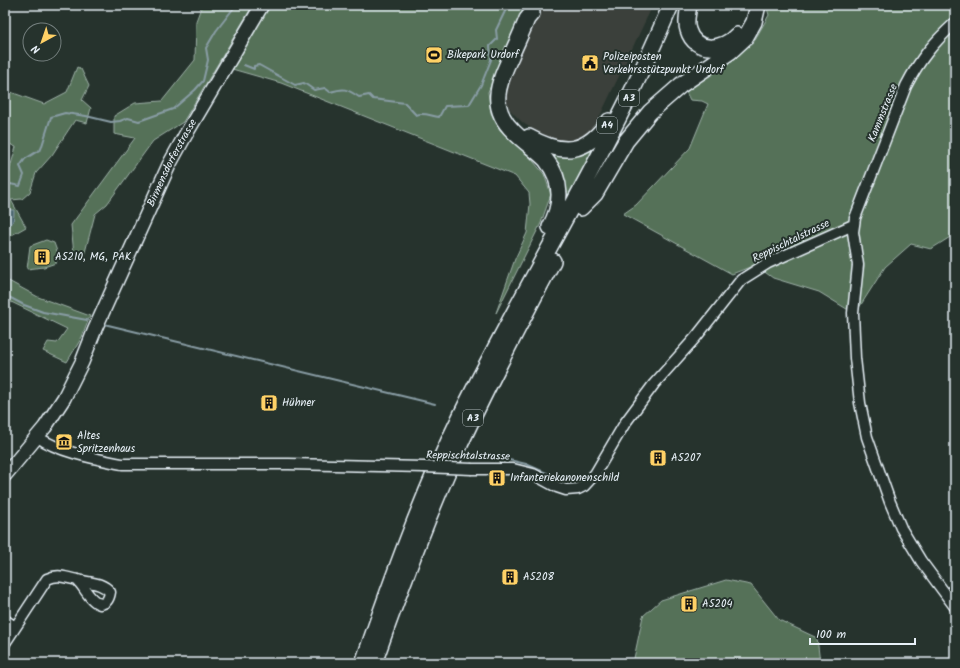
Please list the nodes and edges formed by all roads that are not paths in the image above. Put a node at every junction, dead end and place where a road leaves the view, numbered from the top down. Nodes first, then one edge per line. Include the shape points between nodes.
1 (262, 5) edge
2 (671, 5) edge
3 (682, 5) edge
4 (689, 5) edge
5 (749, 5) edge
6 (758, 5) edge
7 (534, 9) edge
8 (955, 23) edge
9 (646, 62) junction
10 (540, 148) junction
11 (582, 208) junction
12 (853, 225) junction
13 (528, 285) junction
14 (38, 437) junction
15 (5, 475) edge
16 (78, 581) dead end
17 (955, 607) edge
18 (5, 620) edge
19 (15, 627) junction
20 (5, 643) edge
21 (363, 663) edge
22 (374, 663) edge

1 - 14 main road, Birmensdorferstrasse via 169,165 82,362 57,411
2 - 9 highway, A3
3 - 11 highway, A3 via 638,100
4 - 5 highway via 689,34 699,44 713,48 734,38 745,22
6 - 11 highway, A4 via 754,22 745,38 731,51 681,85 650,112 626,141 595,194
7 - 10 highway via 505,77 502,95 509,120
8 - 12 street, Kammstrasse via 936,41 906,86
9 - 10 highway, A4 via 597,138 573,149
9 - 13 highway, A3
10 - 13 highway via 559,184 560,198 553,222 528,269
11 - 22 highway, A3 via 516,330 456,455 423,530
12 - 14 street, Reppischtalstrasse, bridge via 768,263 741,280 696,337 654,384 625,423 595,474 578,489 566,490 533,474 513,469 289,464 122,464 70,451
12 - 17 street via 858,265 853,313 858,389 867,437 901,528 934,580
13 - 21 highway, A3 via 460,416 392,581
14 - 15 main road, Birmensdorferstrasse
16 - 19 street via 66,576 53,576 47,579
18 - 19 street
19 - 20 street

